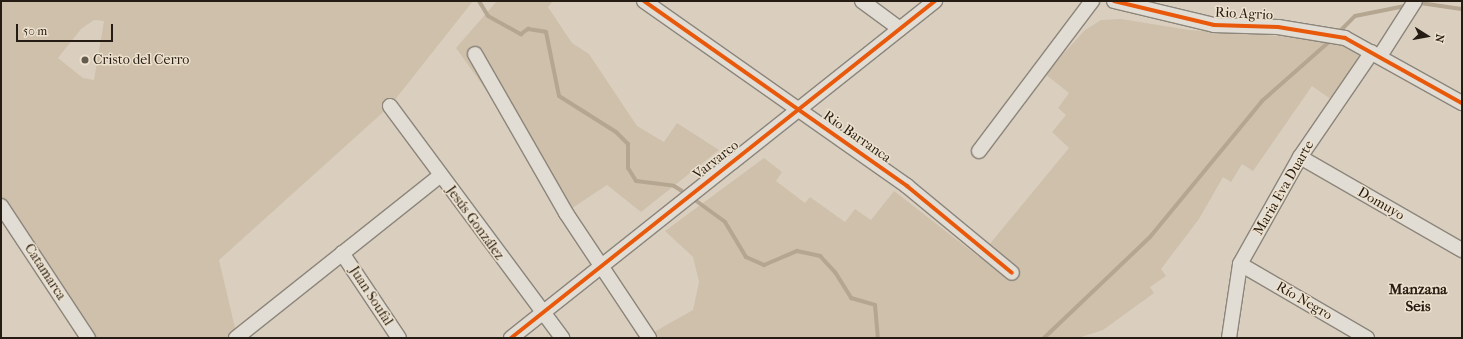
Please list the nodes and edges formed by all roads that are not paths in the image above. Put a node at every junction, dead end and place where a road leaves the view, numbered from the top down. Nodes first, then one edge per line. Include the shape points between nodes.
1 (644, 1) edge
2 (862, 1) edge
3 (935, 1) edge
4 (1092, 1) edge
5 (1114, 1) edge
6 (1415, 1) edge
7 (900, 28) junction
8 (475, 54) dead end
9 (1376, 54) junction
10 (1462, 103) edge
11 (390, 106) dead end
12 (798, 109) junction
13 (980, 151) dead end
14 (1300, 157) junction
15 (440, 176) junction
16 (4, 216) edge
17 (1462, 250) edge
18 (342, 253) junction
19 (602, 264) junction
20 (1240, 264) junction
21 (1012, 273) dead end
22 (541, 314) junction
23 (88, 338) edge
24 (237, 338) edge
25 (399, 338) edge
26 (511, 338) edge
27 (562, 338) edge
28 (649, 338) edge
29 (1229, 338) edge
30 (1367, 338) edge

1 - 12 street, Rio Barranca
2 - 7 street
3 - 7 street, Varvarco
4 - 13 street
5 - 9 street, Rio Agrio via 1214,25 1278,27 1345,38
6 - 9 street, Maria Eva Duarte
7 - 12 street, Varvarco
8 - 19 street via 566,213
9 - 10 street, Rio Agrio
9 - 14 street, Maria Eva Duarte
11 - 15 street, Jesús González
12 - 19 street, Varvarco
12 - 21 street, Rio Barranca via 907,186
14 - 17 street, Domuyo
14 - 20 street, Maria Eva Duarte
15 - 18 street
15 - 22 street, Jesús González
16 - 23 street, Catamarca
18 - 24 street
18 - 25 street, Juan Soufal
19 - 22 street, Varvarco
19 - 28 street
20 - 29 street, Maria Eva Duarte
20 - 30 street, Río Negro
22 - 26 street, Varvarco
22 - 27 street, Jesús González

